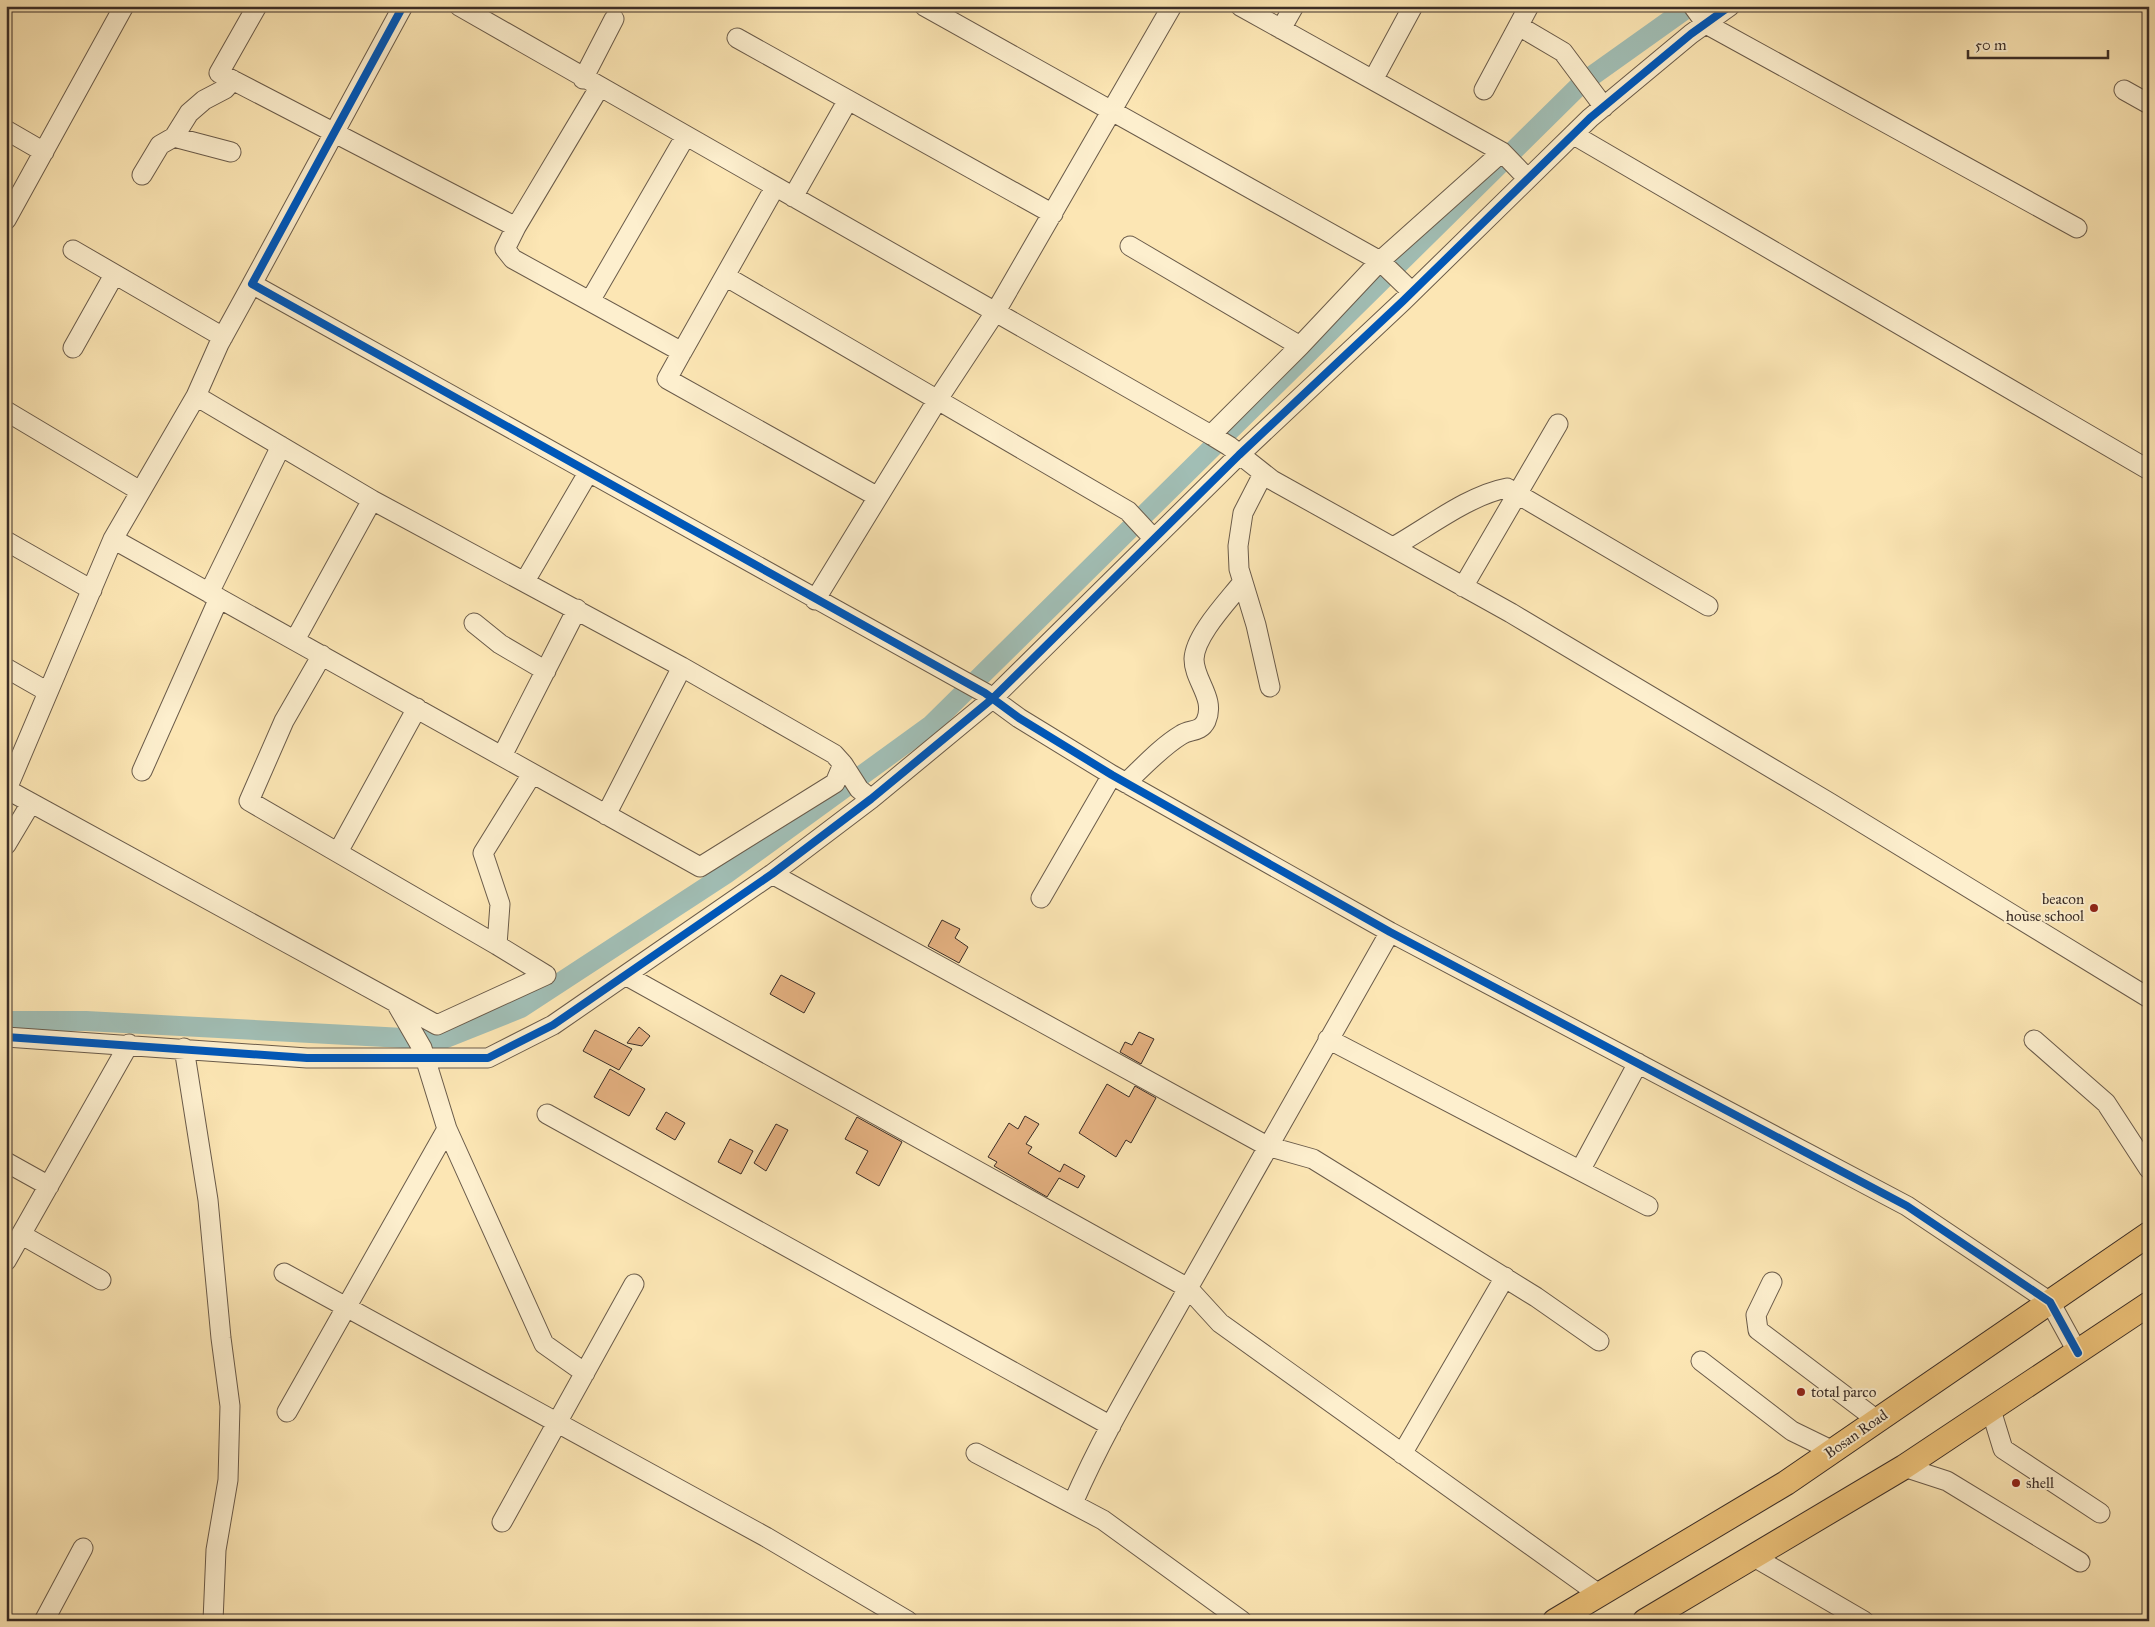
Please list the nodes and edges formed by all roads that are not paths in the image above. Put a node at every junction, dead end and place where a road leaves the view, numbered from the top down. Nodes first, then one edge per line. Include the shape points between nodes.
1 (124, 6) edge
2 (257, 6) edge
3 (404, 6) edge
4 (458, 6) edge
5 (924, 6) edge
6 (1172, 6) edge
7 (1240, 6) edge
8 (1294, 6) edge
9 (1413, 6) edge
10 (1529, 6) edge
11 (1730, 6) edge
12 (1699, 14) edge
13 (614, 19) dead end
14 (1518, 26) junction
15 (1281, 29) junction
16 (737, 38) dead end
17 (582, 79) junction
18 (233, 80) junction
19 (1373, 80) junction
20 (599, 88) junction
21 (1484, 90) dead end
22 (2124, 90) dead end
23 (848, 100) junction
24 (2149, 104) edge
25 (1604, 107) junction
26 (1113, 111) junction
27 (6, 130) edge
28 (335, 133) junction
29 (1574, 135) junction
30 (174, 137) junction
31 (685, 137) junction
32 (44, 152) junction
33 (230, 152) dead end
34 (1502, 152) junction
35 (1522, 172) junction
36 (142, 175) dead end
37 (775, 187) junction
38 (793, 198) junction
39 (1053, 214) junction
40 (6, 220) edge
41 (516, 227) junction
42 (2077, 228) dead end
43 (1130, 246) dead end
44 (73, 250) dead end
45 (1380, 261) junction
46 (114, 275) junction
47 (725, 276) junction
48 (252, 284) junction
49 (1407, 287) junction
50 (590, 302) junction
51 (996, 311) junction
52 (223, 337) junction
53 (1300, 346) junction
54 (73, 348) dead end
55 (682, 352) junction
56 (196, 396) junction
57 (938, 399) junction
58 (6, 411) edge
59 (1558, 424) dead end
60 (1211, 435) junction
61 (281, 446) junction
62 (1234, 451) junction
63 (2149, 470) edge
64 (588, 473) junction
65 (1263, 474) junction
66 (140, 490) junction
67 (1517, 494) junction
68 (878, 497) junction
69 (372, 500) junction
70 (1148, 532) junction
71 (113, 539) junction
72 (6, 542) edge
73 (1393, 548) junction
74 (525, 581) junction
75 (1242, 582) junction
76 (1463, 587) junction
77 (92, 590) junction
78 (214, 596) junction
79 (815, 600) junction
80 (1708, 606) dead end
81 (577, 609) junction
82 (474, 623) dead end
83 (294, 640) junction
84 (322, 655) junction
85 (682, 667) junction
86 (6, 668) edge
87 (546, 671) junction
88 (1270, 687) dead end
89 (48, 692) junction
90 (988, 696) junction
91 (417, 708) junction
92 (502, 756) junction
93 (142, 771) dead end
94 (532, 774) junction
95 (1119, 779) junction
96 (856, 782) junction
97 (6, 789) edge
98 (31, 803) junction
99 (606, 815) junction
100 (6, 844) edge
101 (338, 852) junction
102 (772, 874) junction
103 (1041, 898) dead end
104 (1390, 932) junction
105 (497, 945) junction
106 (627, 976) junction
107 (2149, 998) edge
108 (394, 1000) junction
109 (6, 1037) edge
110 (1328, 1039) junction
111 (2034, 1040) dead end
112 (129, 1044) junction
113 (184, 1048) junction
114 (423, 1053) junction
115 (1638, 1063) junction
116 (547, 1114) dead end
117 (447, 1128) junction
118 (1267, 1146) junction
119 (6, 1162) edge
120 (1581, 1169) junction
121 (2149, 1169) edge
122 (49, 1186) junction
123 (1648, 1206) dead end
124 (2149, 1234) edge
125 (22, 1235) junction
126 (6, 1261) edge
127 (284, 1273) dead end
128 (1505, 1277) junction
129 (101, 1280) dead end
130 (1772, 1282) dead end
131 (634, 1284) dead end
132 (1188, 1288) junction
133 (2050, 1302) junction
134 (2149, 1304) edge
135 (345, 1306) junction
136 (1599, 1341) dead end
137 (2078, 1353) junction
138 (1701, 1361) dead end
139 (585, 1373) junction
140 (1991, 1410) junction
141 (287, 1412) dead end
142 (1877, 1420) junction
143 (558, 1422) junction
144 (1111, 1426) junction
145 (1833, 1451) junction
146 (976, 1453) dead end
147 (1402, 1454) junction
148 (1904, 1467) junction
149 (1073, 1503) junction
150 (2100, 1513) dead end
151 (502, 1522) dead end
152 (82, 1548) dead end
153 (1754, 1557) junction
154 (2080, 1562) dead end
155 (1600, 1595) junction
156 (1653, 1619) edge
157 (44, 1621) edge
158 (213, 1621) edge
159 (908, 1621) edge
160 (1242, 1621) edge
161 (1555, 1621) edge
162 (1864, 1621) edge

1 - 32 street
2 - 18 street via 219,73
3 - 28 street
4 - 17 street
5 - 26 street
6 - 26 street
7 - 15 street
8 - 15 street
9 - 19 street
10 - 14 street
11 - 12 street
12 - 25 street
12 - 42 street
13 - 17 street
14 - 21 street
14 - 25 street via 1563,52
15 - 19 street
16 - 23 street
17 - 20 street
18 - 28 street
18 - 30 street via 224,90 204,100 189,113
19 - 34 street
20 - 31 street
20 - 41 street
22 - 24 street
23 - 38 street
23 - 39 street
25 - 29 street
26 - 39 street
26 - 45 street
27 - 32 street
28 - 41 street
28 - 48 street
29 - 35 street
29 - 63 street
30 - 33 street
30 - 36 street via 160,144
31 - 37 street
31 - 50 street
32 - 40 street
34 - 35 street
34 - 45 street
35 - 49 street
37 - 38 street
37 - 47 street
38 - 51 street
39 - 51 street
41 - 50 street via 507,242 505,249 508,254
43 - 53 street
44 - 46 street
45 - 49 street
45 - 53 street
46 - 52 street
46 - 54 street
47 - 55 street
47 - 57 street
48 - 52 street
48 - 64 street
49 - 62 street
50 - 55 street
51 - 57 street
51 - 60 street
52 - 56 street
53 - 60 street
55 - 68 street via 667,379
56 - 61 street
56 - 66 street
57 - 68 street
57 - 70 street via 1128,510
58 - 66 street
59 - 67 street
60 - 62 street
61 - 69 street
61 - 78 street
62 - 65 street
62 - 70 street
64 - 74 street
64 - 79 street
65 - 73 street
65 - 75 street via 1243,513 1238,546
66 - 71 street
67 - 73 street via 1508,488 1495,491 1454,511
67 - 76 street
67 - 80 street
68 - 79 street
69 - 74 street
69 - 83 street
70 - 90 street
71 - 77 street
71 - 78 street
72 - 77 street
73 - 76 street
74 - 81 street
75 - 88 street
75 - 95 street via 1209,625 1194,659 1209,702 1206,721 1198,730 1182,734
76 - 107 street via 1830,803
77 - 89 street
78 - 83 street
78 - 93 street
79 - 90 street
81 - 85 street
81 - 87 street
82 - 87 street via 500,644
83 - 84 street
84 - 91 street
84 - 101 street via 284,721 250,801
85 - 96 street via 834,754
85 - 99 street
86 - 89 street
87 - 92 street
89 - 97 street
90 - 95 street
90 - 96 street
91 - 92 street
91 - 101 street
92 - 94 street
94 - 99 street
94 - 105 street via 483,853 500,904
95 - 103 street
95 - 104 street
96 - 99 street via 835,783 700,867
96 - 102 street
97 - 98 street
98 - 100 street
98 - 108 street
101 - 105 street
102 - 106 street
102 - 118 street
104 - 110 street
104 - 115 street
105 - 108 street via 546,974 437,1025
106 - 114 street via 553,1025 488,1058
106 - 132 street
108 - 114 street
109 - 112 street
110 - 118 street
110 - 120 street
111 - 121 street via 2106,1102
112 - 113 street
112 - 122 street
113 - 114 street via 307,1058
113 - 158 street via 208,1200 230,1406 228,1480 216,1550
114 - 117 street
115 - 120 street
115 - 133 street via 1907,1206
116 - 144 street
117 - 135 street
117 - 139 street via 544,1344
118 - 128 street via 1314,1159
118 - 132 street
119 - 122 street
120 - 123 street
122 - 125 street
124 - 133 main road, Bosan Road
125 - 126 street
125 - 129 street
127 - 135 street
128 - 136 street
128 - 147 street
130 - 142 street via 1756,1315 1758,1330
131 - 139 street
132 - 144 street
132 - 147 street via 1220,1323
133 - 137 street
133 - 142 main road, Bosan Road
134 - 137 main road
135 - 141 street
135 - 143 street
137 - 140 main road
138 - 145 street via 1792,1431
139 - 143 street
140 - 148 main road
140 - 150 street via 2003,1449
142 - 145 main road, Bosan Road
143 - 151 street
143 - 159 street via 766,1537
144 - 149 street
145 - 155 main road, Bosan Road via 1786,1483
146 - 149 street
147 - 155 street
148 - 153 main road
148 - 154 street via 1947,1481
149 - 160 street via 1103,1520
152 - 157 street
153 - 156 main road
153 - 162 street
155 - 161 main road, Bosan Road

